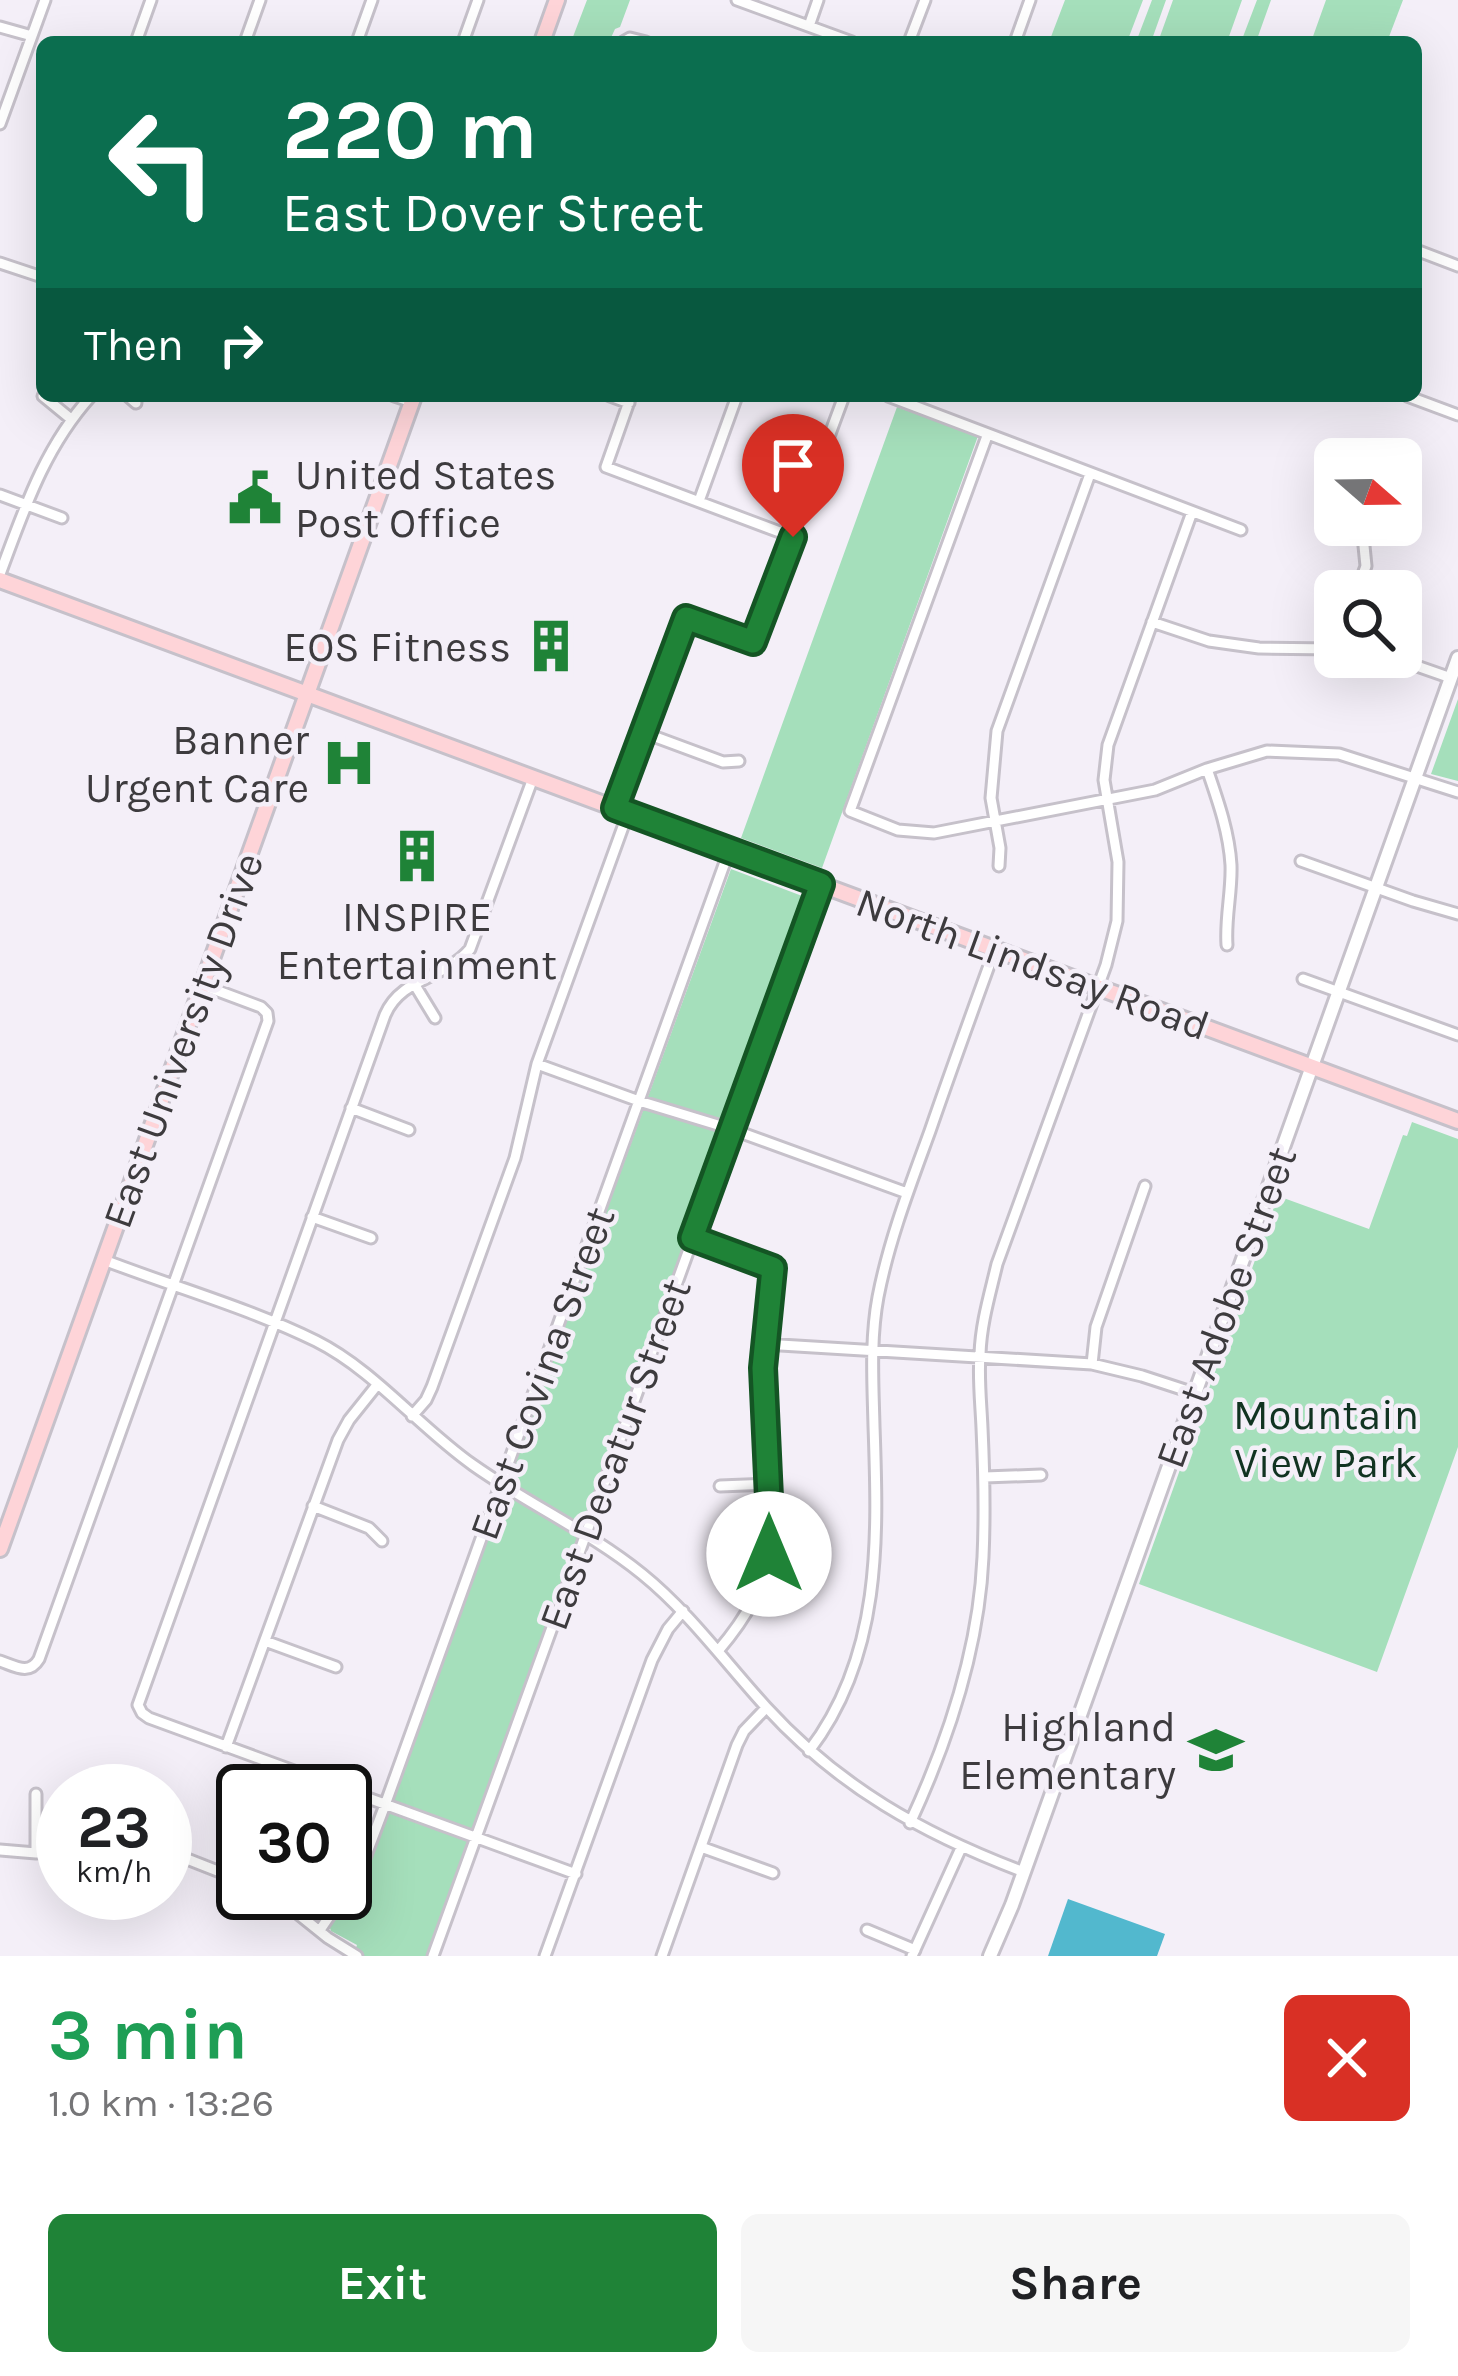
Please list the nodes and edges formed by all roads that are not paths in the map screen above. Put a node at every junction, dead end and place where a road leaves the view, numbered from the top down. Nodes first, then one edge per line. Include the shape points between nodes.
1 (45, 0) edge
2 (151, 0) edge
3 (260, 0) edge
4 (372, 0) edge
5 (478, 0) edge
6 (557, 0) edge
7 (737, 0) edge
8 (818, 0) edge
9 (925, 0) edge
10 (1030, 0) edge
11 (809, 26) junction
12 (0, 27) edge
13 (32, 36) junction
14 (138, 36) edge
15 (247, 36) edge
16 (359, 36) edge
17 (465, 36) edge
18 (544, 36) edge
19 (836, 36) edge
20 (911, 36) edge
21 (1017, 36) edge
22 (0, 124) edge
23 (1422, 252) edge
24 (0, 262) edge
25 (1458, 266) edge
26 (36, 275) edge
27 (50, 402) edge
28 (86, 402) edge
29 (412, 402) edge
30 (629, 402) edge
31 (735, 402) edge
32 (842, 402) edge
33 (903, 402) edge
34 (1422, 402) edge
35 (1458, 415) edge
36 (71, 419) junction
37 (987, 436) junction
38 (1090, 474) junction
39 (0, 495) edge
40 (699, 501) junction
41 (26, 505) junction
42 (1192, 512) junction
43 (62, 518) dead end
44 (1241, 530) dead end
45 (793, 537) junction
46 (1364, 546) dead end
47 (1365, 570) edge
48 (0, 577) edge
49 (1152, 622) junction
50 (1314, 649) edge
51 (1458, 658) edge
52 (1422, 668) edge
53 (1451, 678) junction
54 (307, 694) junction
55 (642, 732) junction
56 (739, 761) dead end
57 (1207, 769) junction
58 (533, 778) junction
59 (1414, 779) junction
60 (1458, 792) edge
61 (1107, 801) junction
62 (621, 811) junction
63 (995, 822) junction
64 (729, 851) junction
65 (1301, 861) dead end
66 (999, 866) dead end
67 (821, 884) junction
68 (1375, 887) junction
69 (1458, 914) edge
70 (1227, 945) dead end
71 (995, 949) junction
72 (407, 972) dead end
73 (1303, 979) dead end
74 (414, 983) junction
75 (202, 985) junction
76 (1097, 987) junction
77 (1338, 991) junction
78 (436, 1018) dead end
79 (1458, 1034) edge
80 (537, 1064) junction
81 (1311, 1066) junction
82 (638, 1100) junction
83 (351, 1108) junction
84 (1458, 1121) edge
85 (731, 1129) junction
86 (409, 1130) dead end
87 (1145, 1186) dead end
88 (907, 1193) junction
89 (312, 1216) junction
90 (371, 1238) dead end
91 (692, 1238) junction
92 (104, 1260) junction
93 (173, 1286) junction
94 (274, 1323) junction
95 (764, 1344) junction
96 (872, 1350) junction
97 (979, 1356) junction
98 (1092, 1364) junction
99 (376, 1385) junction
100 (1194, 1393) junction
101 (412, 1416) junction
102 (1040, 1475) dead end
103 (985, 1477) junction
104 (501, 1484) junction
105 (768, 1484) junction
106 (720, 1486) dead end
107 (313, 1506) junction
108 (585, 1535) junction
109 (382, 1541) dead end
110 (0, 1549) edge
111 (682, 1611) junction
112 (265, 1641) junction
113 (718, 1651) junction
114 (0, 1661) edge
115 (336, 1667) dead end
116 (766, 1708) junction
117 (226, 1747) junction
118 (809, 1751) junction
119 (385, 1805) junction
120 (910, 1823) junction
121 (476, 1838) junction
122 (372, 1839) edge
123 (701, 1847) junction
124 (961, 1848) junction
125 (0, 1850) edge
126 (36, 1853) edge
127 (1024, 1872) junction
128 (576, 1874) junction
129 (773, 1874) dead end
130 (307, 1920) edge
131 (327, 1920) edge
132 (320, 1930) junction
133 (867, 1930) dead end
134 (914, 1953) edge
135 (357, 1956) edge
136 (433, 1956) edge
137 (545, 1956) edge
138 (662, 1956) edge
139 (990, 1956) edge

1 - 13 street
2 - 14 street
3 - 15 street
4 - 16 street
5 - 17 street
6 - 18 main road
7 - 11 street
8 - 11 street
9 - 20 street
10 - 21 street
11 - 19 street
12 - 13 street
13 - 22 street
23 - 25 street
24 - 26 street
27 - 36 street
28 - 36 street
29 - 54 main road, East University Drive
30 - 40 street via 606,467
31 - 40 street
32 - 45 street
33 - 37 street
34 - 35 street
36 - 41 street
37 - 38 street
37 - 63 street via 850,811 898,830 934,833
38 - 42 street
38 - 63 street via 997,731
39 - 41 street
40 - 45 street
41 - 43 street
41 - 48 street
42 - 44 street
42 - 49 street
45 - 55 street via 753,642 686,618
46 - 47 street
48 - 54 main road, North Lindsay Road
49 - 50 street via 1209,641
49 - 61 street via 1108,745
51 - 53 street, East Adobe Street
52 - 53 street
53 - 59 street, East Adobe Street
54 - 58 main road, North Lindsay Road
54 - 75 main road, East University Drive
55 - 56 street
55 - 62 street
57 - 59 street via 1267,751 1339,754
57 - 61 street
57 - 70 street via 1231,863
58 - 62 main road, North Lindsay Road
58 - 74 street via 473,943 456,963
59 - 60 street
59 - 68 street, East Adobe Street
61 - 63 street
61 - 76 street via 1117,921
62 - 64 main road, North Lindsay Road
62 - 80 street
63 - 66 street
64 - 67 main road, North Lindsay Road
64 - 82 street, East Covina Street
65 - 68 street
67 - 71 main road, North Lindsay Road
67 - 85 street, East Decatur Street
68 - 69 street
68 - 77 street, East Adobe Street
71 - 76 main road, North Lindsay Road
71 - 88 street
72 - 74 street
73 - 77 street
74 - 78 street
74 - 83 street via 388,1006
75 - 92 main road, East University Drive
75 - 93 street via 258,1005 266,1026
76 - 81 main road, North Lindsay Road
76 - 97 street via 998,1264
77 - 79 street
77 - 81 street, East Adobe Street
80 - 82 street
80 - 101 street via 515,1158 432,1387
81 - 84 main road, North Lindsay Road
81 - 100 street, East Adobe Street
82 - 85 street
82 - 104 street, East Covina Street
83 - 86 street
83 - 89 street
85 - 88 street
85 - 91 street, East Decatur Street
87 - 98 street via 1102,1307
88 - 96 street
89 - 90 street
89 - 94 street
91 - 95 street via 773,1268
91 - 108 street, East Decatur Street
92 - 93 street
92 - 110 main road, East University Drive
93 - 94 street
93 - 114 street via 39,1659 26,1670
94 - 99 street via 335,1352
94 - 117 street via 140,1696 149,1718
95 - 96 street
95 - 105 street
96 - 97 street
96 - 118 street via 873,1579 846,1691
97 - 98 street
97 - 103 street
98 - 100 street
99 - 101 street
99 - 107 street via 343,1430
100 - 127 street, East Adobe Street
101 - 104 street
102 - 103 street
103 - 120 street via 969,1649 940,1754
104 - 108 street
104 - 119 street, East Covina Street
105 - 106 street
105 - 113 street via 763,1579
107 - 109 street
107 - 112 street
108 - 111 street
108 - 121 street, East Decatur Street
111 - 113 street
111 - 128 street via 652,1660
112 - 115 street
112 - 117 street
113 - 116 street
116 - 118 street
116 - 123 street via 737,1744
117 - 119 street
118 - 120 street
119 - 121 street
119 - 122 street, East Covina Street
120 - 124 street
121 - 128 street
121 - 136 street, East Decatur Street
123 - 129 street
123 - 138 street
124 - 127 street
124 - 134 street
125 - 126 street
127 - 139 street, East Adobe Street
128 - 137 street
130 - 132 street
131 - 132 street, East Covina Street
132 - 135 street
133 - 134 street

